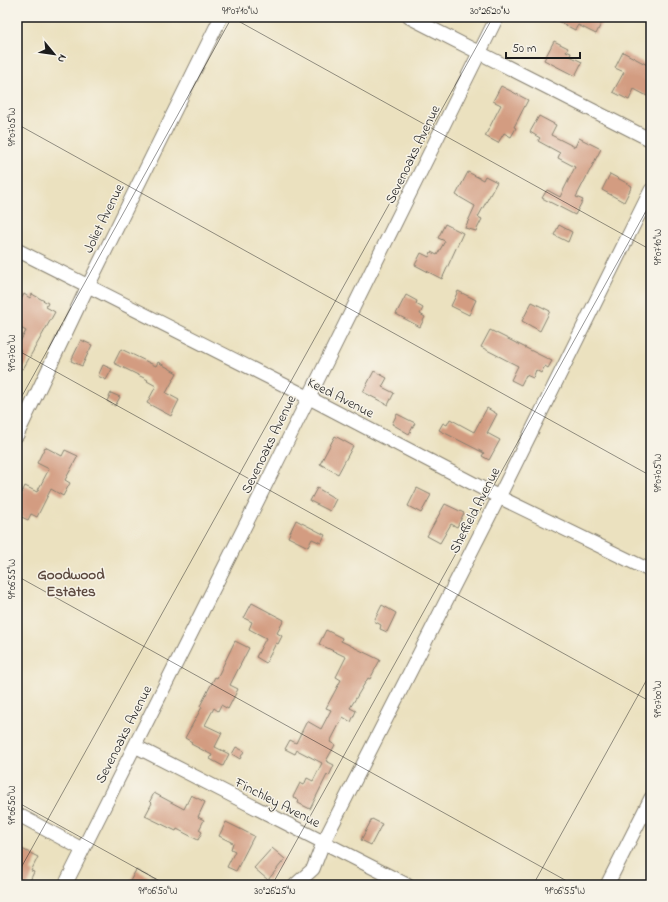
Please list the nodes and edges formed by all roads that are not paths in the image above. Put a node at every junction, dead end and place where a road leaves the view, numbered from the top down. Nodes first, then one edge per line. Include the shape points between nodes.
1 (221, 17) edge
2 (409, 17) edge
3 (497, 17) edge
4 (480, 52) junction
5 (651, 140) edge
6 (651, 190) edge
7 (17, 250) edge
8 (88, 286) junction
9 (308, 398) junction
10 (17, 435) edge
11 (499, 497) junction
12 (651, 571) edge
13 (135, 746) junction
14 (651, 798) edge
15 (17, 814) edge
16 (323, 843) junction
17 (82, 849) junction
18 (65, 885) edge
19 (295, 885) edge
20 (407, 885) edge
21 (607, 885) edge

1 - 8 street, Joliet Avenue
2 - 4 street
3 - 4 street, Sevenoaks Avenue
4 - 5 street
4 - 9 street, Sevenoaks Avenue
6 - 11 street, Sheffield Avenue
7 - 8 street, Keed Avenue
8 - 9 street, Keed Avenue
8 - 10 street, Joliet Avenue
9 - 11 street, Keed Avenue
9 - 13 street, Sevenoaks Avenue
11 - 12 street, Keed Avenue
11 - 16 street, Sheffield Avenue
13 - 16 street, Finchley Avenue
13 - 17 street, Sevenoaks Avenue
14 - 21 street
15 - 17 street
16 - 19 street, Sheffield Avenue via 313,869
16 - 20 street, Finchley Avenue
17 - 18 street, Sevenoaks Avenue

